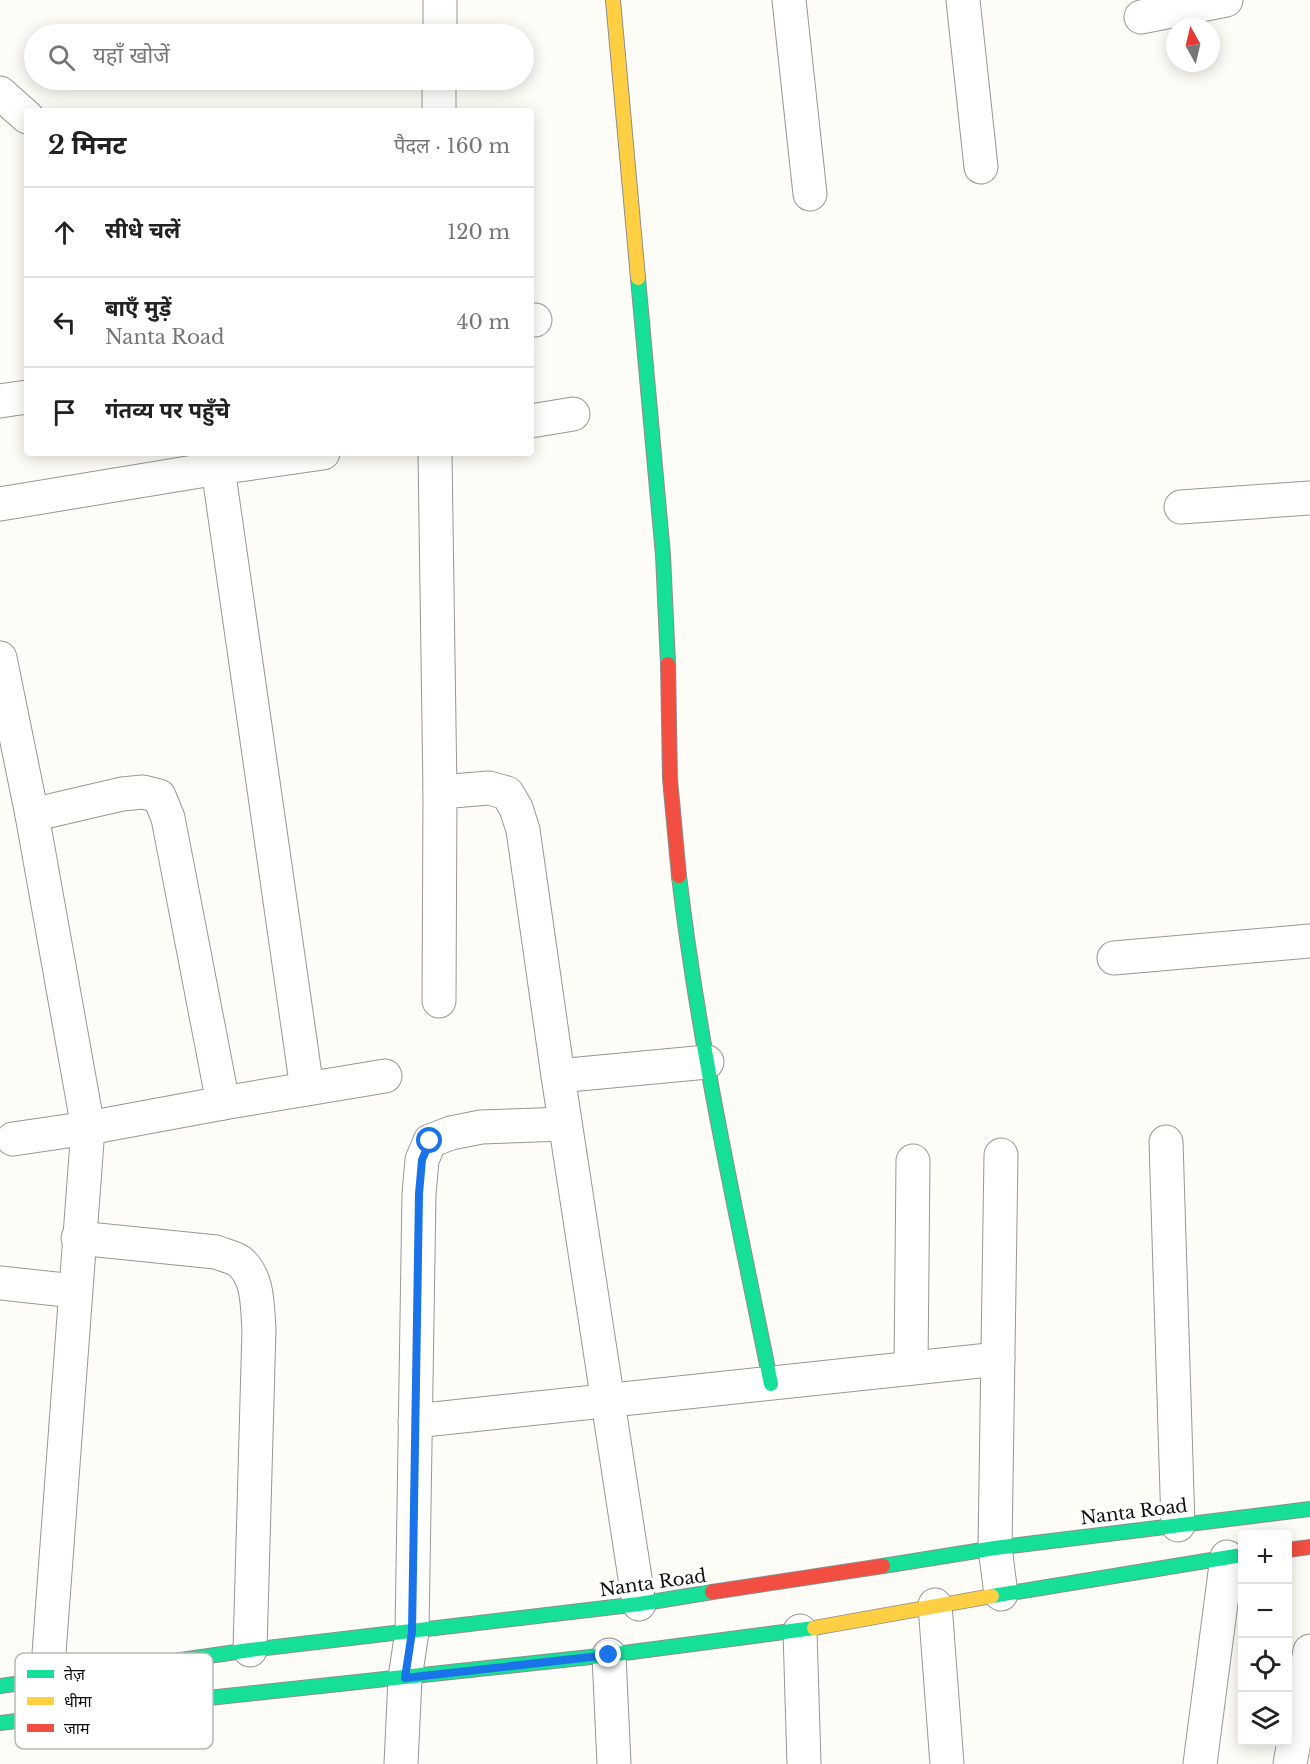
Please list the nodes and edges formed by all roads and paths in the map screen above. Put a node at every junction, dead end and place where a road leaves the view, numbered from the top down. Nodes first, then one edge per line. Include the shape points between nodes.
1 (440, 0) edge
2 (613, 0) edge
3 (789, 0) edge
4 (963, 0) edge
5 (1226, 0) edge
6 (1141, 17) dead end
7 (440, 24) edge
8 (439, 90) edge
9 (0, 93) edge
10 (439, 108) edge
11 (24, 114) edge
12 (981, 167) dead end
13 (810, 194) dead end
14 (24, 397) edge
15 (0, 401) edge
16 (573, 414) dead end
17 (534, 420) edge
18 (302, 456) edge
19 (435, 456) edge
20 (218, 468) junction
21 (1310, 498) edge
22 (0, 504) edge
23 (1180, 507) dead end
24 (0, 658) edge
25 (440, 792) junction
26 (32, 815) junction
27 (1310, 941) edge
28 (1114, 958) dead end
29 (439, 1001) dead end
30 (707, 1062) junction
31 (385, 1076) dead end
32 (558, 1076) junction
33 (307, 1089) junction
34 (222, 1103) junction
35 (565, 1124) junction
36 (88, 1128) junction
37 (13, 1139) dead end
38 (1166, 1142) dead end
39 (1001, 1155) dead end
40 (913, 1161) dead end
41 (78, 1239) junction
42 (0, 1283) edge
43 (75, 1291) junction
44 (998, 1359) junction
45 (911, 1368) junction
46 (771, 1384) junction
47 (608, 1401) junction
48 (415, 1421) junction
49 (1310, 1509) edge
50 (1178, 1525) junction
51 (1310, 1547) edge
52 (995, 1548) junction
53 (1292, 1549) edge
54 (1235, 1556) edge
55 (1001, 1594) junction
56 (639, 1604) junction
57 (935, 1605) junction
58 (800, 1630) junction
59 (412, 1632) junction
60 (250, 1650) junction
61 (1310, 1651) edge
62 (49, 1653) edge
63 (213, 1655) edge
64 (609, 1655) junction
65 (405, 1678) junction
66 (15, 1684) edge
67 (0, 1686) edge
68 (213, 1698) edge
69 (15, 1721) edge
70 (0, 1723) edge
71 (401, 1764) edge
72 (614, 1764) edge
73 (804, 1764) edge
74 (947, 1764) edge
75 (1200, 1764) edge
76 (1290, 1764) edge

1 - 7 street
2 - 30 main road via 663,555 669,768 683,903
3 - 13 street
4 - 12 street
5 - 6 street
8 - 10 street
9 - 11 street
14 - 15 street
16 - 17 street
18 - 20 street
19 - 25 street
20 - 22 street
20 - 33 street
21 - 23 street
24 - 26 street
25 - 29 street
25 - 32 street via 489,788 507,794 516,808 523,830
26 - 34 street via 122,794 143,792 159,796 168,818
26 - 36 street
27 - 28 street
30 - 32 street
30 - 46 main road
31 - 33 street
32 - 35 street
33 - 34 street
34 - 36 street
35 - 47 street
35 - 48 street via 481,1127 430,1141 422,1160 419,1194
36 - 37 street
36 - 41 street
38 - 50 street
39 - 44 street
40 - 45 street
41 - 43 street
41 - 60 street via 216,1252 238,1260 251,1275 257,1298 259,1340
42 - 43 street
43 - 62 street
44 - 45 street
44 - 52 street
45 - 46 street
46 - 47 street
47 - 48 street
47 - 56 street
48 - 59 street
49 - 50 main road, Nanta Road
50 - 52 main road, Nanta Road
51 - 53 main road
52 - 55 street
52 - 56 main road, Nanta Road
54 - 55 main road
54 - 75 street
55 - 57 main road
56 - 59 main road, Nanta Road
57 - 58 main road
57 - 74 street
58 - 64 main road
58 - 73 street
59 - 60 main road, Nanta Road
59 - 65 street
60 - 63 main road, Nanta Road
61 - 76 street
64 - 65 main road
64 - 72 street
65 - 68 main road
65 - 71 street
66 - 67 main road, Nanta Road
69 - 70 main road

